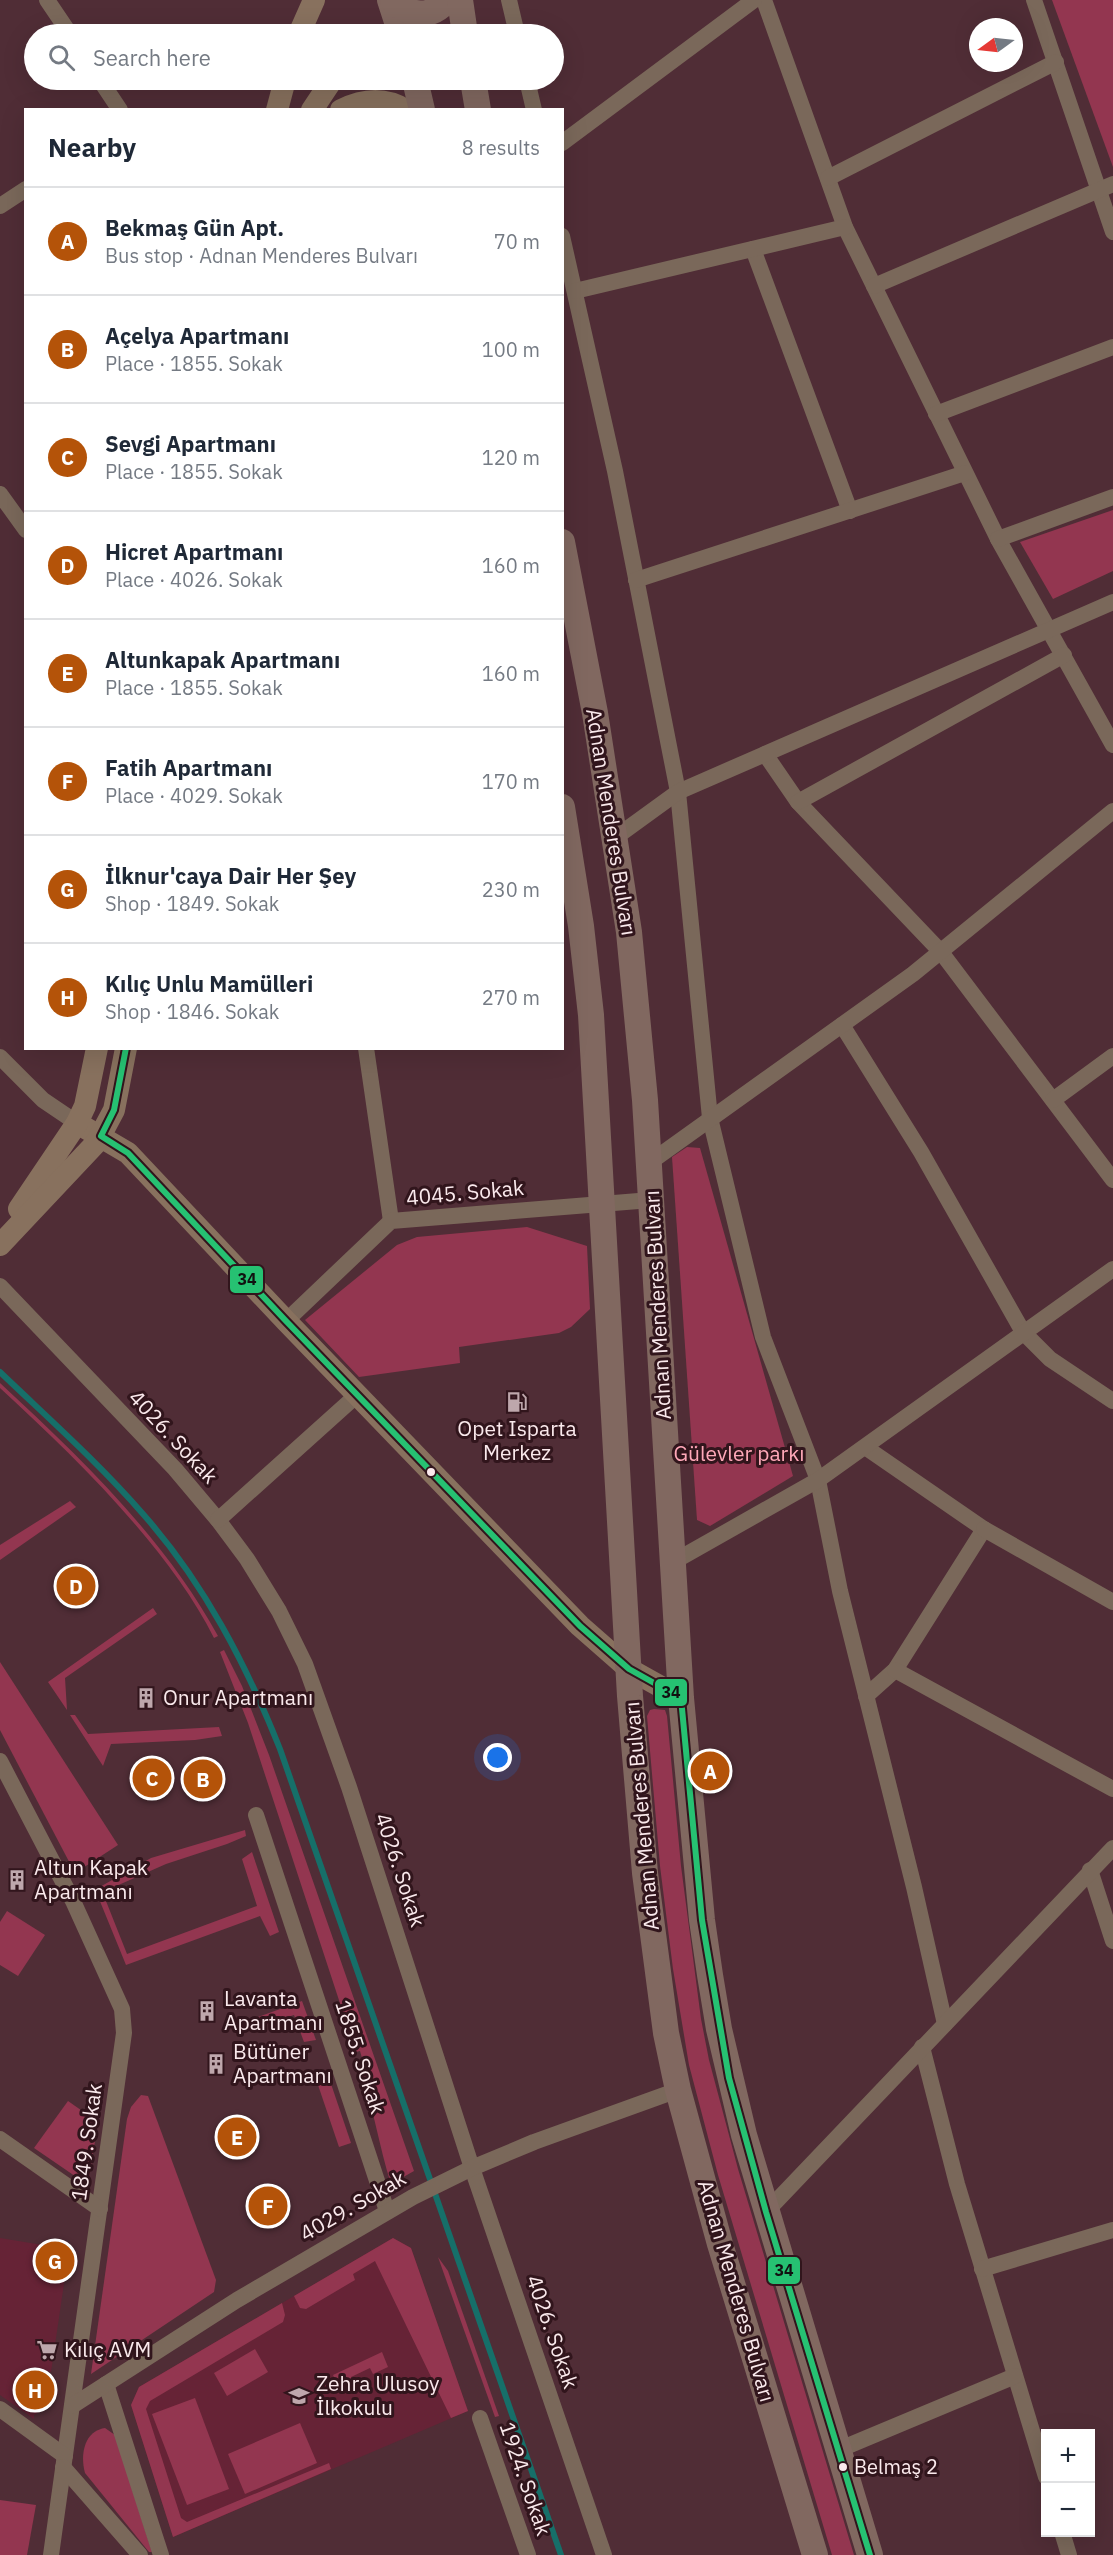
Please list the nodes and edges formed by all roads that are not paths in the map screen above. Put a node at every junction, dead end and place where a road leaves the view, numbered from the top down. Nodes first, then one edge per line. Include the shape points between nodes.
1 (47, 0) edge
2 (301, 0) edge
3 (314, 0) edge
4 (392, 0) edge
5 (508, 0) edge
6 (754, 0) edge
7 (764, 0) edge
8 (1034, 0) edge
9 (446, 3) edge
10 (63, 24) edge
11 (296, 24) edge
12 (303, 24) edge
13 (394, 24) edge
14 (409, 24) edge
15 (459, 24) edge
16 (514, 24) edge
17 (1056, 62) junction
18 (107, 90) edge
19 (283, 90) edge
20 (325, 90) edge
21 (417, 90) edge
22 (475, 90) edge
23 (529, 90) edge
24 (119, 108) edge
25 (278, 108) edge
26 (313, 108) edge
27 (347, 108) edge
28 (402, 108) edge
29 (422, 108) edge
30 (478, 108) edge
31 (534, 108) edge
32 (564, 142) edge
33 (828, 178) junction
34 (1106, 187) edge
35 (24, 190) edge
36 (0, 206) edge
37 (845, 227) junction
38 (1113, 231) edge
39 (564, 244) edge
40 (753, 249) junction
41 (874, 286) junction
42 (575, 291) junction
43 (1113, 347) edge
44 (936, 414) junction
45 (965, 473) junction
46 (0, 494) edge
47 (1113, 497) edge
48 (850, 510) junction
49 (24, 527) edge
50 (998, 539) junction
51 (564, 552) edge
52 (636, 580) junction
53 (1113, 602) edge
54 (1050, 630) junction
55 (1064, 655) junction
56 (1113, 745) edge
57 (765, 754) junction
58 (678, 792) junction
59 (798, 802) junction
60 (1113, 811) edge
61 (564, 820) edge
62 (616, 837) junction
63 (941, 952) junction
64 (842, 1025) junction
65 (97, 1050) edge
66 (126, 1050) edge
67 (366, 1050) edge
68 (1113, 1056) edge
69 (0, 1057) edge
70 (1053, 1100) junction
71 (710, 1118) junction
72 (77, 1124) junction
73 (101, 1136) junction
74 (649, 1163) junction
75 (1113, 1180) edge
76 (651, 1200) junction
77 (603, 1204) junction
78 (391, 1221) junction
79 (0, 1236) edge
80 (0, 1245) edge
81 (1113, 1269) edge
82 (0, 1286) edge
83 (286, 1321) junction
84 (1023, 1332) junction
85 (357, 1395) junction
86 (1113, 1401) edge
87 (865, 1447) junction
88 (818, 1480) junction
89 (218, 1520) junction
90 (984, 1529) junction
91 (673, 1562) junction
92 (1113, 1602) edge
93 (628, 1669) junction
94 (895, 1670) junction
95 (866, 1696) junction
96 (681, 1698) junction
97 (0, 1761) edge
98 (1113, 1789) edge
99 (256, 1815) dead end
100 (1113, 1848) edge
101 (1090, 1870) junction
102 (1113, 1941) edge
103 (945, 2024) junction
104 (922, 2047) junction
105 (678, 2090) junction
106 (0, 2139) edge
107 (472, 2168) junction
108 (100, 2209) junction
109 (387, 2211) junction
110 (766, 2212) junction
111 (1113, 2230) edge
112 (982, 2268) junction
113 (1015, 2376) junction
114 (106, 2384) junction
115 (72, 2406) junction
116 (0, 2409) edge
117 (480, 2418) dead end
118 (838, 2450) junction
119 (1041, 2461) edge
120 (64, 2462) junction
121 (1064, 2537) edge
122 (51, 2555) edge
123 (140, 2555) edge
124 (161, 2555) edge
125 (528, 2555) edge
126 (604, 2555) edge
127 (815, 2555) edge
128 (870, 2555) edge
129 (1069, 2555) edge

1 - 10 street
2 - 11 street
3 - 12 street
4 - 9 main road via 411,12
4 - 13 main road
5 - 16 street
6 - 32 street
7 - 33 street
8 - 17 street
9 - 14 street
9 - 15 main road
17 - 33 street
17 - 34 street
18 - 24 street
19 - 25 street
20 - 26 street
21 - 29 main road
22 - 30 main road
23 - 31 street
27 - 28 street via 379,100
33 - 37 street
34 - 38 street
34 - 41 street
35 - 36 street
37 - 40 street
37 - 41 street
39 - 42 street
40 - 42 street
40 - 48 street
41 - 44 street
42 - 52 street
43 - 44 street
44 - 45 street
45 - 48 street
45 - 50 street
46 - 49 street
47 - 50 street
48 - 52 street
50 - 54 street
51 - 62 main road, Adnan Menderes Bulvarı
52 - 58 street
53 - 54 street
54 - 55 street
54 - 57 street
55 - 56 street
55 - 59 street
57 - 58 street
57 - 59 street
58 - 62 street
58 - 71 street
59 - 63 street
60 - 63 street
61 - 77 main road, Adnan Menderes Bulvarı via 591,1015
62 - 74 main road, Adnan Menderes Bulvarı via 630,943
63 - 64 street
63 - 70 street
64 - 71 street
64 - 84 street via 921,1152
65 - 72 street
66 - 73 street via 114,1110
67 - 78 street
68 - 70 street
69 - 72 street via 43,1100
70 - 75 street
71 - 74 street
71 - 88 street via 763,1337
72 - 73 street
72 - 79 street
73 - 80 street
73 - 83 street via 128,1153
74 - 76 main road, Adnan Menderes Bulvarı
76 - 77 street, 4045. Sokak
76 - 91 main road, Adnan Menderes Bulvarı
77 - 78 street, 4045. Sokak
77 - 93 main road, Adnan Menderes Bulvarı
78 - 83 street, 4045. Sokak
81 - 84 street
82 - 89 street, 4026. Sokak via 175,1469
83 - 85 street
84 - 86 street via 1050,1359
84 - 87 street
85 - 89 street
85 - 93 street via 580,1626
87 - 88 street
87 - 90 street
88 - 91 street
88 - 95 street
89 - 107 street, 4026. Sokak via 279,1611 305,1664 363,1828
90 - 92 street
90 - 94 street
91 - 96 main road, Adnan Menderes Bulvarı
93 - 96 street
93 - 105 main road, Adnan Menderes Bulvarı via 645,1873 666,2033
94 - 95 street
94 - 98 street
95 - 103 street
96 - 110 main road, Adnan Menderes Bulvarı via 702,1920 717,2018 729,2078
97 - 108 street, 1849. Sokak via 73,1901 122,2008 123,2056
99 - 109 street, 1855. Sokak
100 - 101 street
101 - 102 street
101 - 103 street
103 - 104 street
104 - 110 street
104 - 112 street
105 - 107 street, 4029. Sokak
105 - 127 main road, Adnan Menderes Bulvarı via 720,2244
106 - 108 street
107 - 109 street, 4029. Sokak
107 - 126 street, 4026. Sokak
108 - 115 street, 1849. Sokak
109 - 114 street, 4029. Sokak
110 - 118 main road, Adnan Menderes Bulvarı
111 - 112 street
112 - 113 street
113 - 118 street
113 - 119 street
114 - 115 street, 4029. Sokak
114 - 124 street
115 - 120 street, 1849. Sokak
116 - 120 street
117 - 125 street, 1924. Sokak
118 - 128 main road, Adnan Menderes Bulvarı
120 - 122 street, 1849. Sokak
120 - 123 street
121 - 129 street

